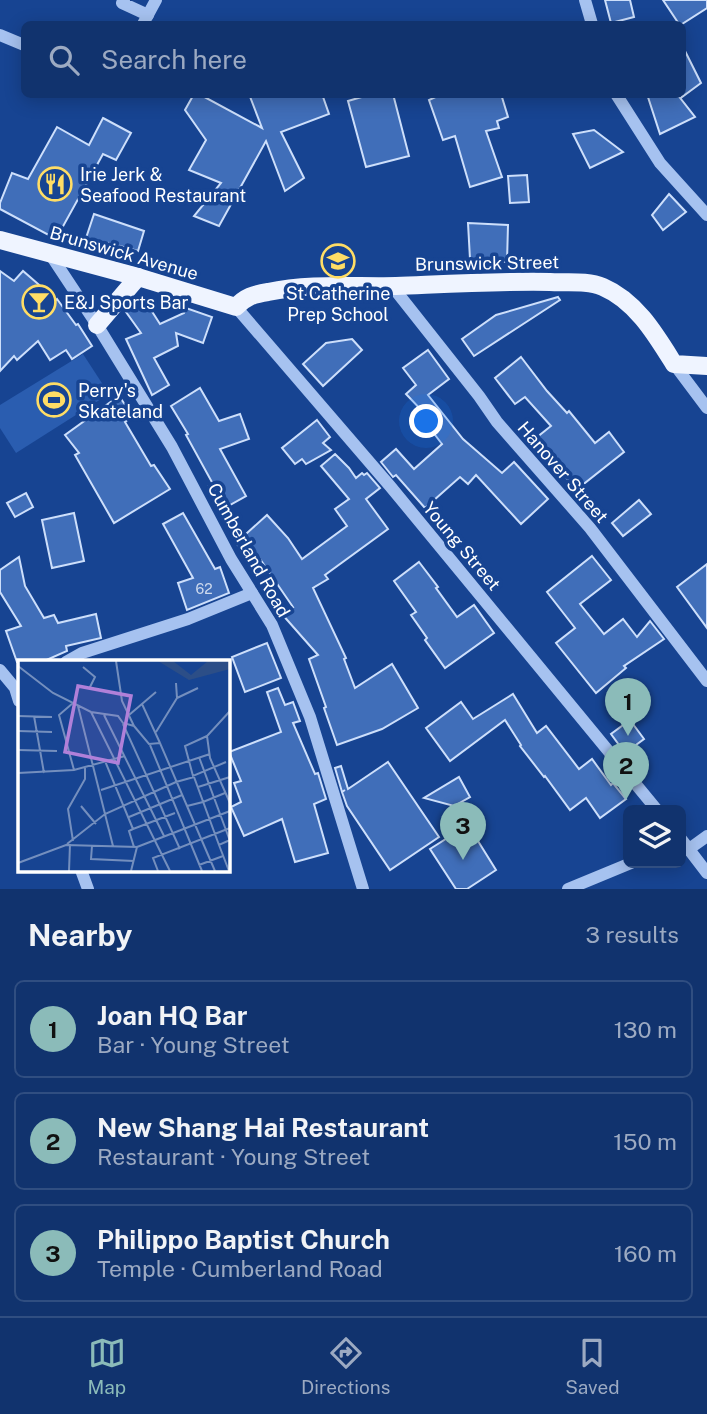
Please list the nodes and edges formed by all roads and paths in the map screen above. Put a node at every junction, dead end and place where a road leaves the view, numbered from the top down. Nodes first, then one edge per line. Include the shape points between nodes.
1 (124, 0) edge
2 (156, 0) edge
3 (585, 0) edge
4 (146, 20) edge
5 (591, 21) edge
6 (0, 35) edge
7 (21, 45) edge
8 (619, 98) edge
9 (707, 215) edge
10 (0, 240) edge
11 (50, 254) junction
12 (138, 277) junction
13 (392, 286) junction
14 (236, 307) junction
15 (97, 325) junction
16 (674, 364) junction
17 (707, 366) edge
18 (707, 408) edge
19 (252, 593) junction
20 (70, 660) edge
21 (0, 670) edge
22 (707, 681) edge
23 (18, 692) edge
24 (653, 805) edge
25 (707, 836) edge
26 (686, 845) edge
27 (686, 849) edge
28 (623, 866) edge
29 (82, 872) edge
30 (707, 873) edge
31 (88, 889) edge
32 (363, 889) edge
33 (568, 889) edge

1 - 4 street via 122,4
2 - 4 street
3 - 5 street
6 - 7 street
8 - 9 street via 660,163
10 - 11 main road, Brunswick Avenue
11 - 12 main road, Brunswick Avenue
11 - 15 street, Cumberland Road
12 - 14 main road, Brunswick Avenue
12 - 15 main road
13 - 14 main road, Brunswick Street via 271,291 244,298
13 - 16 main road, Brunswick Street via 600,285 633,307
13 - 22 street, Hanover Street via 496,422 590,528
14 - 24 street, Young Street
15 - 19 street, Cumberland Road via 172,447
16 - 17 main road
16 - 18 street
19 - 20 street
19 - 32 street, Cumberland Road via 272,625 310,717
21 - 23 street
25 - 26 street
27 - 30 street
28 - 33 street
29 - 31 street

